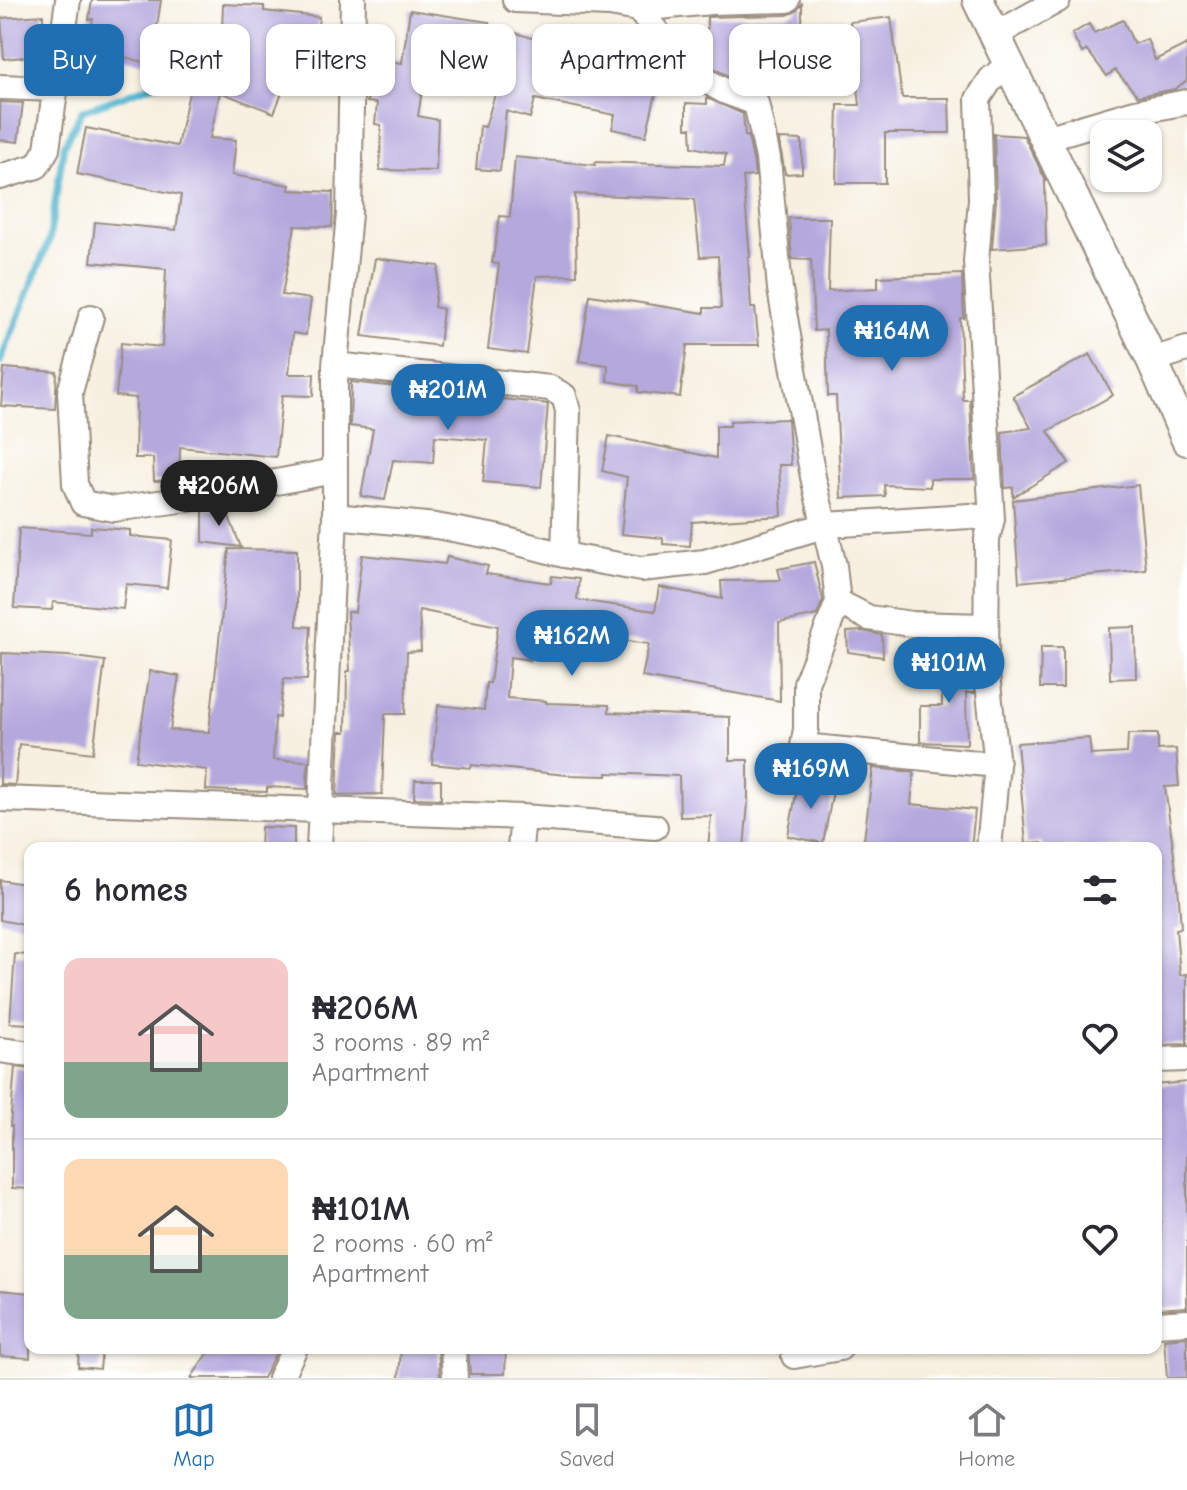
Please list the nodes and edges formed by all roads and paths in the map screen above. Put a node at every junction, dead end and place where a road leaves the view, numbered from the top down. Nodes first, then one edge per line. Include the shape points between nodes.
1 (68, 0) edge
2 (353, 0) edge
3 (515, 0) edge
4 (787, 0) edge
5 (978, 0) edge
6 (1044, 3) edge
7 (638, 9) junction
8 (65, 24) edge
9 (995, 35) junction
10 (1009, 64) junction
11 (0, 87) edge
12 (24, 88) edge
13 (55, 96) edge
14 (1187, 102) edge
15 (1046, 138) junction
16 (0, 177) edge
17 (91, 317) dead end
18 (1187, 349) edge
19 (1152, 360) junction
20 (335, 365) junction
21 (1187, 440) edge
22 (334, 471) junction
23 (335, 516) junction
24 (992, 519) junction
25 (826, 525) junction
26 (564, 555) junction
27 (838, 602) junction
28 (986, 626) junction
29 (997, 765) junction
30 (0, 799) edge
31 (320, 809) junction
32 (523, 817) junction
33 (655, 827) dead end
34 (319, 842) edge
35 (521, 842) edge
36 (990, 842) edge
37 (0, 1050) edge
38 (24, 1053) edge
39 (1187, 1059) edge
40 (1162, 1060) edge
41 (1187, 1322) edge
42 (1162, 1324) edge
43 (292, 1354) edge
44 (453, 1354) edge
45 (819, 1354) edge
46 (794, 1361) edge
47 (280, 1378) edge
48 (455, 1378) edge

1 - 8 street
2 - 20 street via 349,214
3 - 7 street
4 - 7 street
5 - 9 main road
6 - 9 street
7 - 25 street via 689,71 756,103 768,158 780,289
9 - 10 main road
10 - 15 main road
10 - 24 street via 978,99 981,199 976,262
11 - 12 street
13 - 16 street via 47,149 37,166
14 - 15 street
15 - 19 main road
17 - 22 street via 70,392 75,484 83,503 114,509
18 - 19 street
19 - 21 main road
20 - 22 street
20 - 26 street via 550,388 564,396
22 - 23 street
23 - 26 street via 436,526
23 - 31 street
24 - 25 street
24 - 28 street
25 - 26 street via 705,562 641,569
25 - 27 street
27 - 28 street via 869,618
27 - 29 street via 806,683 803,746
28 - 29 street
29 - 36 street
30 - 31 street
31 - 32 street
31 - 34 street
32 - 33 street
32 - 35 street
37 - 38 street
39 - 40 street
41 - 42 street
43 - 47 street
44 - 48 street
45 - 46 street

